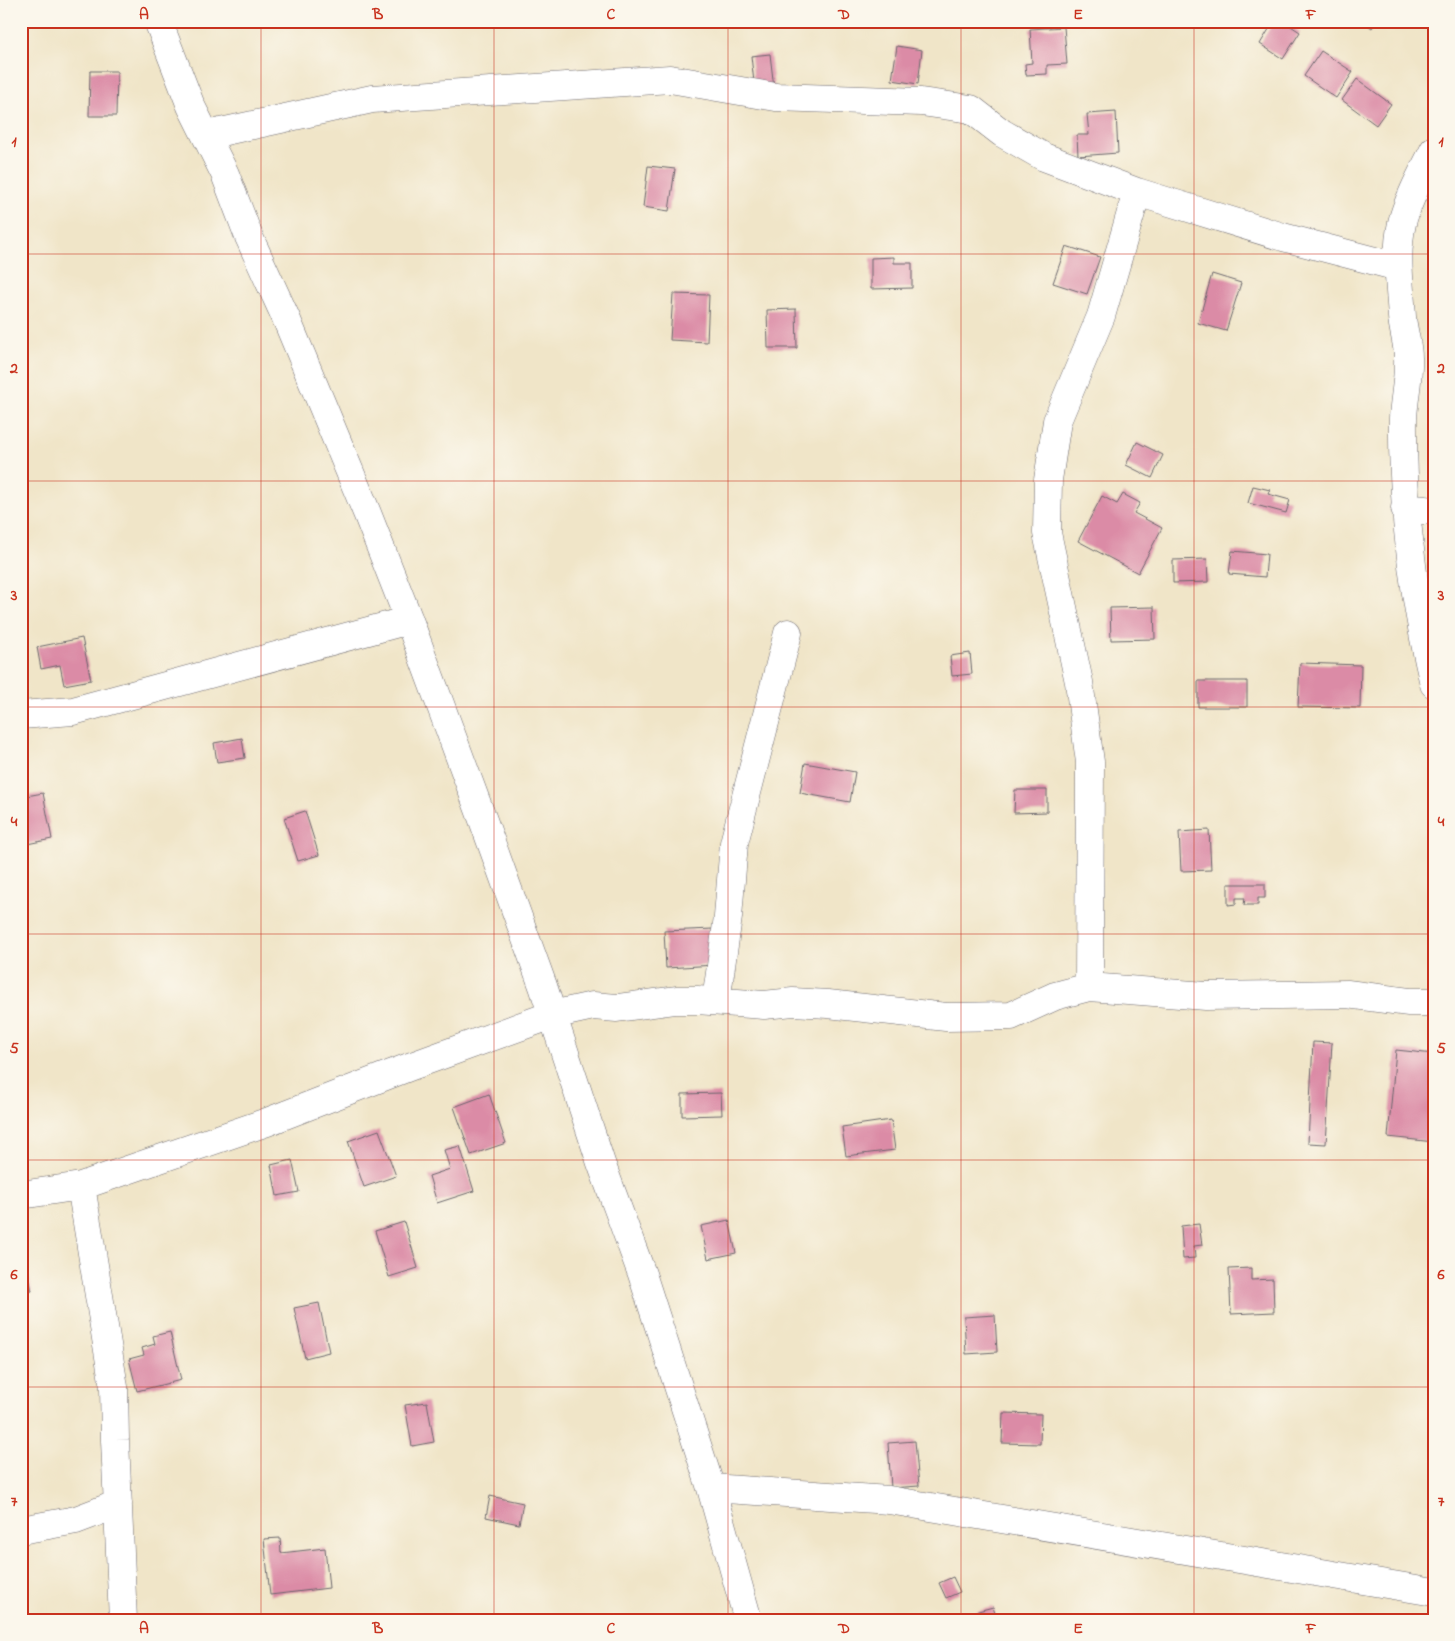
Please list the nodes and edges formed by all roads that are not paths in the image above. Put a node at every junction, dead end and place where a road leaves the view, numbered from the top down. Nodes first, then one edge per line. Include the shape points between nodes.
1 (158, 21) edge
2 (207, 134) junction
3 (1434, 150) edge
4 (1138, 192) junction
5 (1398, 267) junction
6 (1405, 508) junction
7 (1434, 511) edge
8 (409, 620) junction
9 (788, 633) dead end
10 (1434, 684) edge
11 (21, 715) edge
12 (1089, 987) junction
13 (716, 1000) junction
14 (1434, 1002) edge
15 (552, 1015) junction
16 (81, 1186) junction
17 (21, 1195) edge
18 (711, 1488) junction
19 (118, 1504) junction
20 (21, 1530) edge
21 (1434, 1592) edge
22 (123, 1620) edge
23 (748, 1620) edge

1 - 2 street via 191,106
2 - 4 street via 372,99 670,79 776,97 921,102 971,109 1002,133 1044,157
2 - 8 street via 329,421
3 - 5 street via 1402,221
4 - 5 street via 1284,237
4 - 12 street via 1101,316 1057,421 1048,480 1047,533 1079,682 1090,762
5 - 6 street via 1408,355 1403,416
6 - 7 street
6 - 10 street via 1411,565
8 - 11 street via 72,711
8 - 15 street
9 - 13 street via 734,843
12 - 13 street via 1054,996 1011,1016 946,1017 828,1004 794,1002 764,1005
12 - 14 street via 1206,996 1347,994
13 - 15 street via 676,1000 617,1008 593,1006
15 - 16 street via 267,1122
15 - 18 street via 601,1164 642,1274
16 - 17 street
16 - 19 street via 114,1387
18 - 21 street via 889,1500
18 - 23 street
19 - 20 street via 76,1520
19 - 22 street

